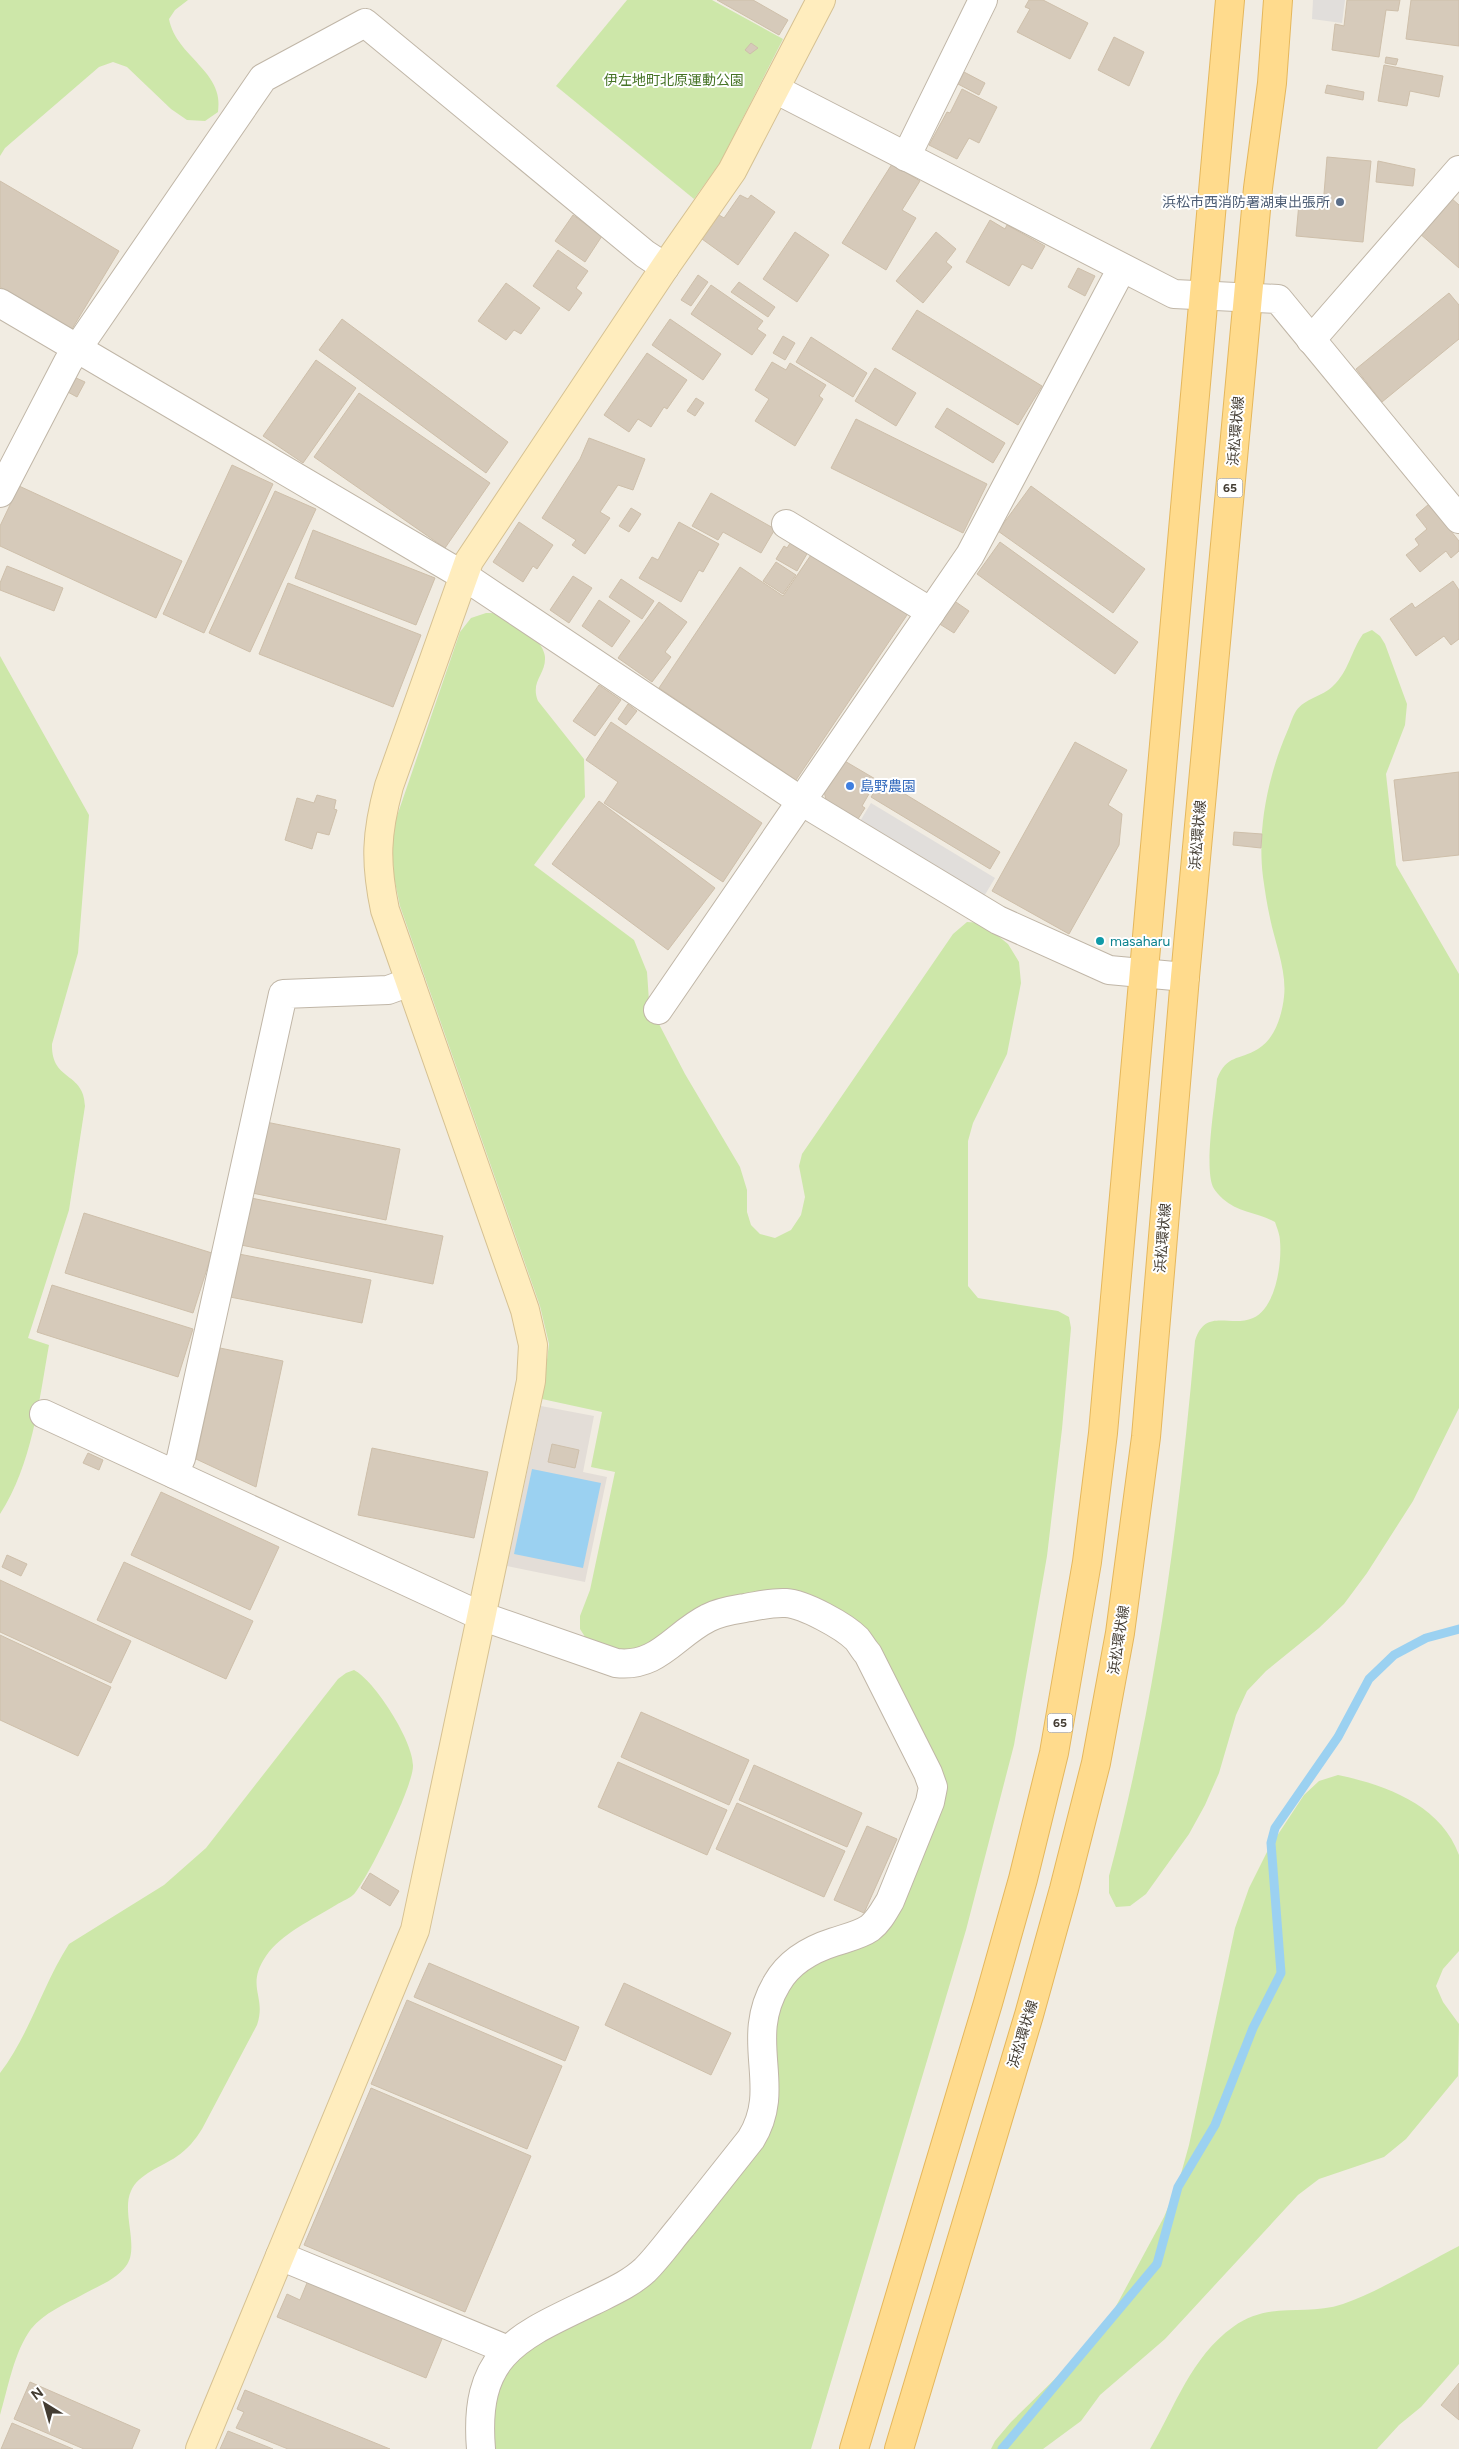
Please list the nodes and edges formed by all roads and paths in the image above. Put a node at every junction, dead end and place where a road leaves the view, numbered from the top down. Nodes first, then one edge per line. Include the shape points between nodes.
1 (821, 0) edge
2 (983, 0) edge
3 (1230, 0) edge
4 (1278, 0) edge
5 (775, 89) junction
6 (906, 157) junction
7 (1459, 170) edge
8 (665, 267) junction
9 (1122, 268) junction
10 (1204, 296) junction
11 (1248, 298) junction
12 (0, 303) edge
13 (1311, 340) junction
14 (78, 348) junction
15 (0, 493) edge
16 (1459, 519) edge
17 (786, 524) dead end
18 (464, 576) junction
19 (931, 612) junction
20 (801, 801) junction
21 (1144, 973) junction
22 (1185, 977) junction
23 (410, 982) junction
24 (658, 1010) dead end
25 (44, 1414) dead end
26 (174, 1474) junction
27 (481, 1616) junction
28 (280, 2256) junction
29 (508, 2350) junction
30 (200, 2449) edge
31 (481, 2449) edge
32 (854, 2449) edge
33 (899, 2449) edge

1 - 5 street
2 - 6 street
3 - 10 main road, 65
4 - 11 main road, 浜松環状線 / 65
5 - 6 street
5 - 8 street via 732,171
6 - 9 street
7 - 13 street
8 - 14 street via 645,254 365,23 263,78
8 - 18 street via 469,561
9 - 10 street via 1174,294
9 - 19 street via 970,555
10 - 11 street
10 - 21 main road, 65
11 - 13 street via 1278,299
11 - 22 main road, 浜松環状線 / 65
12 - 14 street
13 - 16 street
14 - 15 street
14 - 18 street
17 - 19 street
18 - 20 street
18 - 23 street via 381,817 378,879 385,910
19 - 20 street
20 - 21 street via 998,920 1109,970
20 - 24 street
21 - 22 street
21 - 32 main road, 65 via 1096,1498 1063,1708 1039,1816 1000,1959
22 - 33 main road, 浜松環状線 / 65 via 1146,1437 1131,1568 1108,1707 1081,1827 1042,1970
23 - 26 street via 388,990 282,994 181,1458
23 - 27 street via 525,1310 533,1345 531,1381
25 - 26 street
26 - 27 street
27 - 28 street via 415,1930
27 - 29 street via 616,1663 630,1664 645,1662 691,1628 728,1611 788,1603 807,1610 841,1628 868,1654 933,1787 930,1802 882,1916 869,1928 810,1952 792,1964 768,1998 760,2040 766,2095 760,2126 751,2139 645,2270 619,2288 526,2334
28 - 29 street
28 - 30 street
29 - 31 street via 489,2376 483,2395 479,2414

